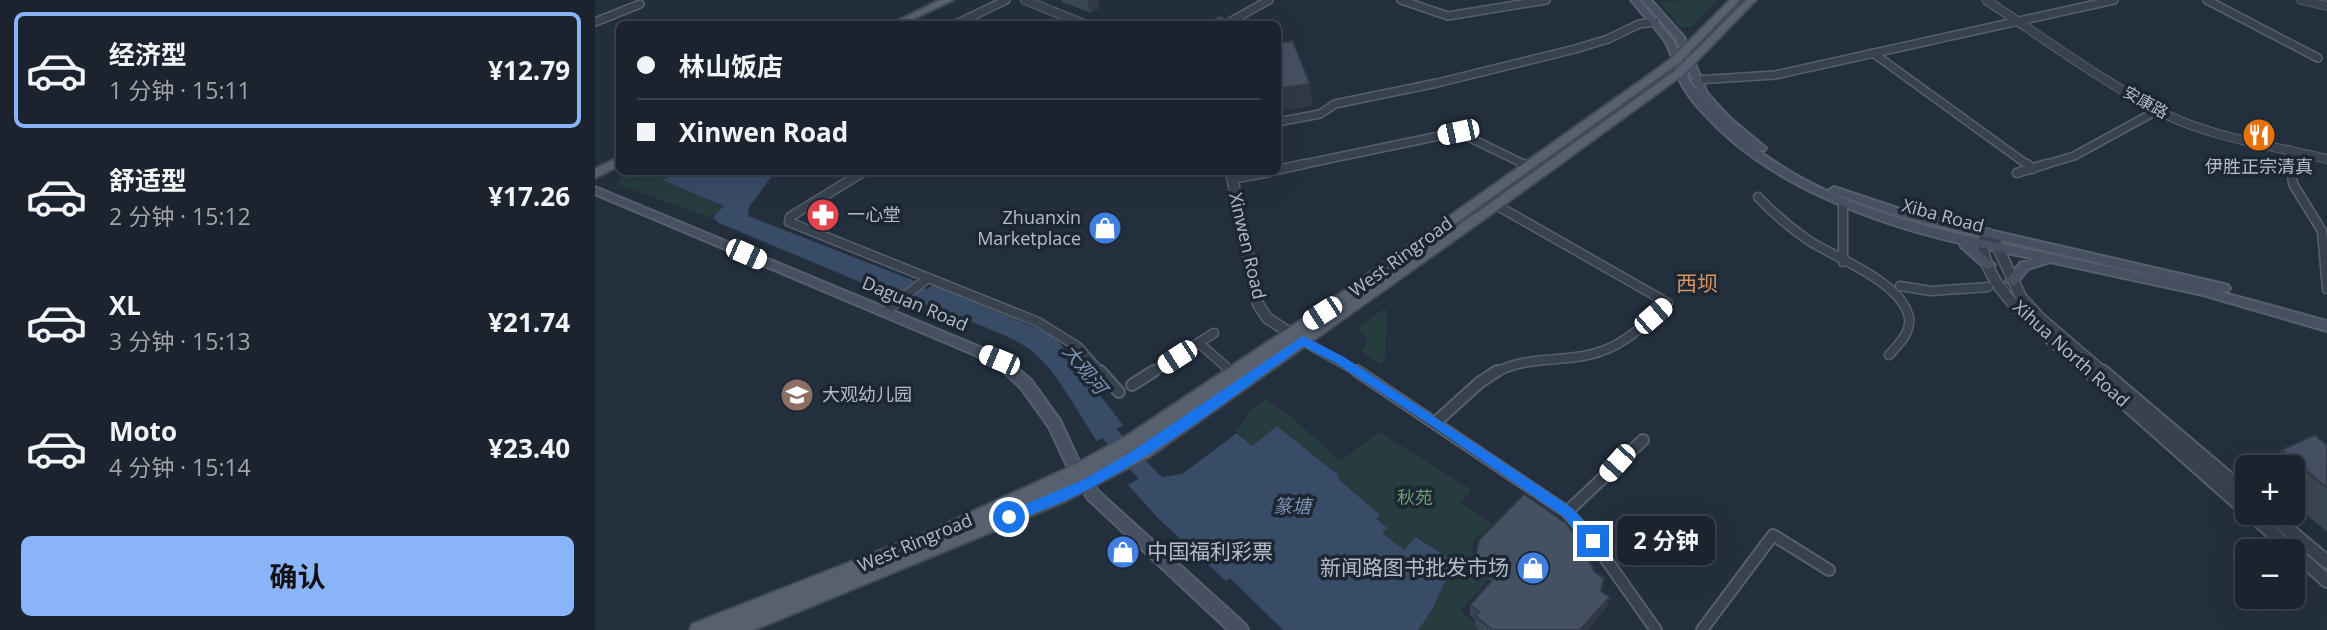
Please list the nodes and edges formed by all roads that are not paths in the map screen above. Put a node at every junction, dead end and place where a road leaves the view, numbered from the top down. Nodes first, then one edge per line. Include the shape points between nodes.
1 (632, 0) edge
2 (948, 0) edge
3 (958, 0) edge
4 (1006, 0) edge
5 (1025, 0) edge
6 (1269, 0) edge
7 (1401, 0) edge
8 (1546, 0) edge
9 (1735, 0) edge
10 (1751, 0) edge
11 (1986, 0) edge
12 (2114, 0) edge
13 (2207, 0) edge
14 (2301, 0) edge
15 (1639, 1) edge
16 (2327, 6) edge
17 (902, 21) edge
18 (913, 21) edge
19 (962, 21) edge
20 (1077, 21) edge
21 (1231, 21) edge
22 (2017, 21) junction
23 (595, 22) edge
24 (1655, 22) junction
25 (1874, 52) junction
26 (2318, 58) dead end
27 (1681, 60) junction
28 (1691, 61) junction
29 (1696, 80) junction
30 (2158, 110) junction
31 (1281, 121) edge
32 (2289, 150) junction
33 (616, 154) edge
34 (2327, 159) edge
35 (595, 164) edge
36 (616, 164) edge
37 (1528, 166) junction
38 (1281, 169) edge
39 (2032, 169) junction
40 (2017, 173) dead end
41 (595, 174) edge
42 (858, 175) edge
43 (1232, 175) edge
44 (595, 190) edge
45 (1758, 197) dead end
46 (1843, 202) junction
47 (1496, 205) junction
48 (1945, 236) junction
49 (1984, 239) junction
50 (1998, 248) junction
51 (2053, 260) junction
52 (1843, 262) junction
53 (1989, 265) junction
54 (928, 278) junction
55 (2012, 281) junction
56 (1900, 286) dead end
57 (1988, 287) dead end
58 (2327, 289) edge
59 (885, 313) junction
60 (2327, 318) edge
61 (2327, 326) edge
62 (1214, 333) dead end
63 (1296, 337) junction
64 (1199, 343) junction
65 (1889, 355) dead end
66 (1233, 373) junction
67 (1132, 385) dead end
68 (1119, 392) dead end
69 (1436, 422) junction
70 (1643, 440) dead end
71 (1139, 446) junction
72 (1082, 478) junction
73 (2235, 484) edge
74 (2235, 501) edge
75 (1567, 512) junction
76 (2263, 525) edge
77 (2283, 525) edge
78 (2327, 562) edge
79 (1829, 570) dead end
80 (2327, 581) edge
81 (699, 630) edge
82 (733, 630) edge
83 (1240, 630) edge
84 (1655, 630) edge
85 (1702, 630) edge

1 - 23 street via 640,4
2 - 17 main road
3 - 18 main road
4 - 19 street
5 - 20 street
6 - 21 street
7 - 8 street via 1448,16
9 - 27 main road, West Ringroad
10 - 28 main road, West Ringroad
11 - 22 street, 安康路
12 - 22 street
13 - 26 street
14 - 16 street
15 - 24 main road, Xiba Road
15 - 27 main road, Xiba Road via 1680,37
22 - 25 street
22 - 30 street, 安康路
24 - 27 main road, Xiba Road
24 - 31 street via 1575,49 1335,104 1320,114
25 - 29 street via 1775,75
25 - 39 street
27 - 28 main road, West Ringroad
27 - 37 main road, West Ringroad
27 - 46 main road, Xiba Road via 1693,97 1741,144 1786,174
27 - 47 main road, West Ringroad
28 - 29 main road, Xiba Road
29 - 49 main road, Xiba Road via 1712,106 1751,141 1810,178 1870,204
30 - 32 street, 安康路 via 2193,125
30 - 39 street via 2074,156
32 - 34 street, 安康路
32 - 58 street via 2294,184 2322,231
33 - 35 main road
36 - 41 main road
37 - 38 street via 1458,132
37 - 63 main road, West Ringroad
39 - 40 street
42 - 54 street via 790,217 789,222
43 - 63 street, Xinwen Road via 1258,304
44 - 59 main road, Daguan Road
45 - 52 street via 1787,224
46 - 48 main road, Xiba Road
46 - 52 street
47 - 63 main road, West Ringroad
47 - 69 street via 1668,303 1608,350 1508,366
48 - 49 main road, Xiba Road
48 - 53 main road via 1974,249
49 - 50 main road, Xiba Road
49 - 53 street, Xihua North Road
49 - 60 main road, Xiba Road via 2192,279
50 - 51 main road, Xiba Road
50 - 55 street, Xihua North Road
51 - 55 main road via 2024,266
51 - 61 main road, Xiba Road via 2203,291
52 - 65 street via 1893,288 1908,314 1907,334
53 - 74 street, Xihua North Road via 2015,306
54 - 59 street
54 - 68 street via 1038,322 1078,347
55 - 73 street, Xihua North Road via 2040,318
56 - 57 street via 1931,292
59 - 72 main road, Daguan Road via 999,360 1026,384 1055,424
62 - 64 street
63 - 66 main road, West Ringroad
63 - 69 street, Xinwen Road
63 - 71 main road, West Ringroad
64 - 66 street
64 - 67 street
66 - 71 main road, West Ringroad
69 - 75 street, Xinwen Road
70 - 75 street
71 - 72 main road, West Ringroad
72 - 81 main road, West Ringroad
72 - 82 main road, West Ringroad
72 - 83 main road, Daguan Road via 1104,506
75 - 84 street, Xinwen Road via 1593,541
76 - 80 street, Xihua North Road
77 - 78 street
79 - 85 street via 1773,535

